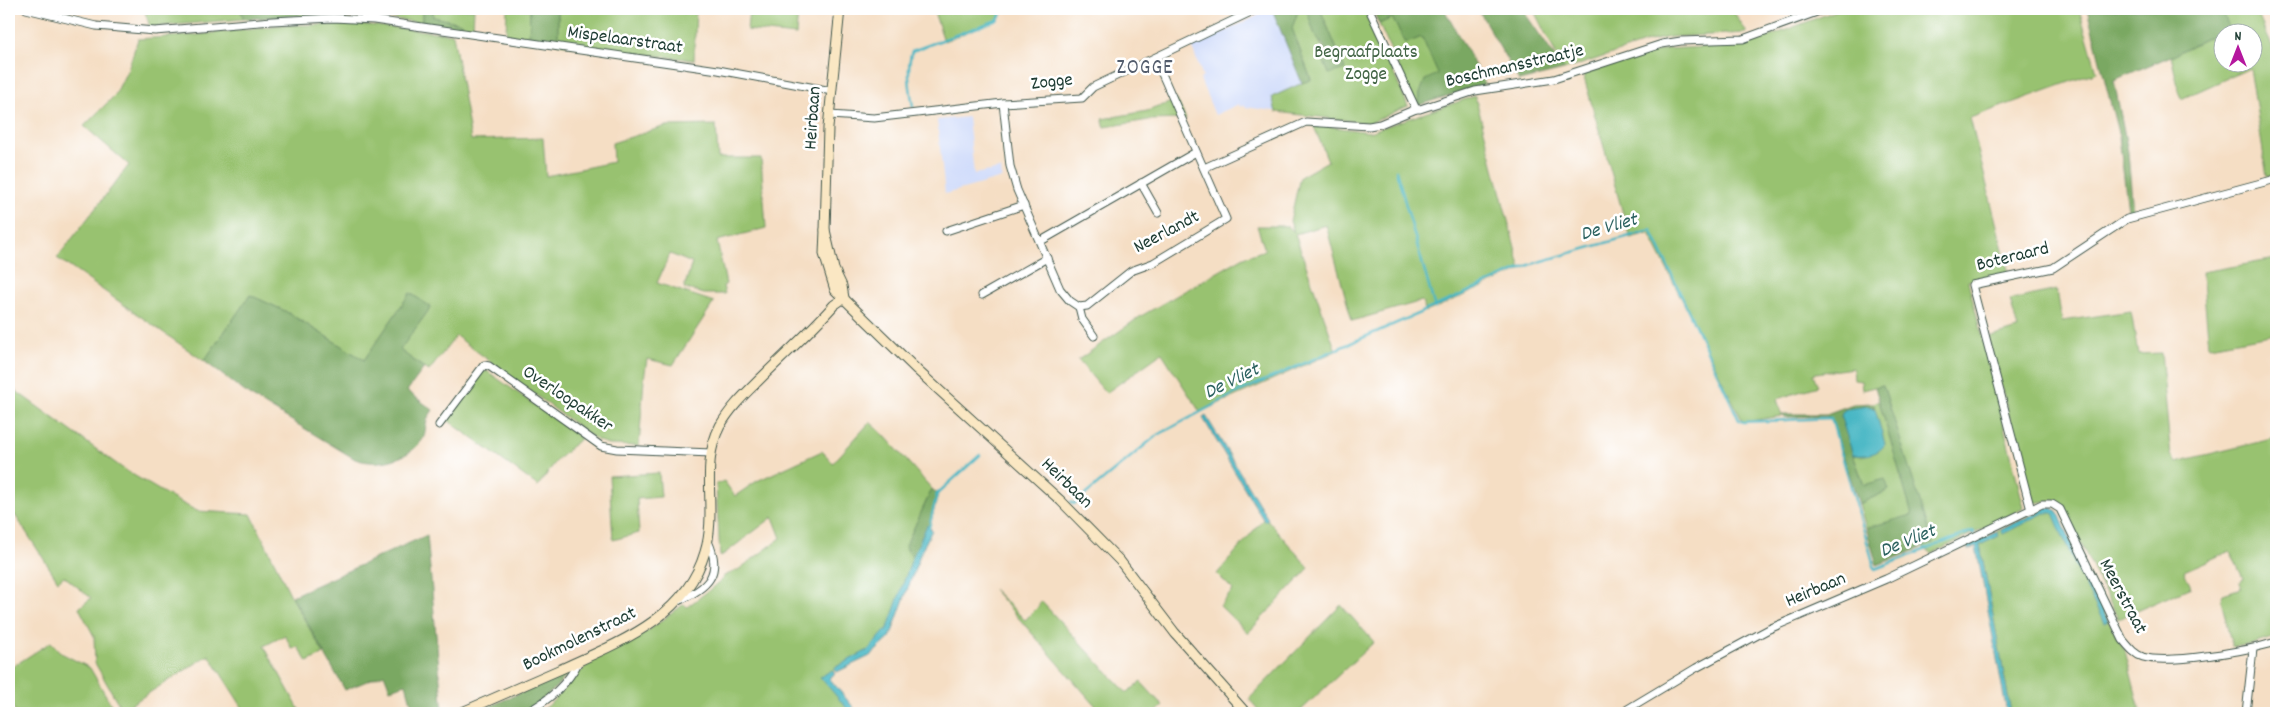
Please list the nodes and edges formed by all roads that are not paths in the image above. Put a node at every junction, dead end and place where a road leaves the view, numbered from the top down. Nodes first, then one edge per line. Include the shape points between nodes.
1 (26, 9) edge
2 (840, 9) edge
3 (1258, 9) edge
4 (1369, 9) edge
5 (1825, 9) edge
6 (1155, 58) junction
7 (832, 91) junction
8 (1003, 103) junction
9 (1416, 109) junction
10 (830, 115) junction
11 (1196, 152) junction
12 (1204, 168) junction
13 (2276, 179) edge
14 (1141, 183) junction
15 (1024, 205) junction
16 (1158, 213) dead end
17 (946, 230) dead end
18 (1041, 241) junction
19 (1047, 258) junction
20 (982, 295) dead end
21 (844, 298) junction
22 (1079, 307) junction
23 (1094, 336) dead end
24 (439, 425) dead end
25 (711, 453) junction
26 (2031, 510) junction
27 (708, 540) junction
28 (676, 602) junction
29 (2276, 642) edge
30 (2253, 649) junction
31 (578, 661) junction
32 (460, 713) edge
33 (525, 713) edge
34 (1246, 713) edge
35 (1621, 713) edge
36 (2246, 713) edge

1 - 7 street, Mispelaarstraat via 96,26 155,31 272,21 374,20 718,70
2 - 7 main road, Heirbaan
3 - 6 street, Zogge
4 - 9 street
5 - 9 street, Boschmansstraatje via 1743,39 1662,44 1554,79 1475,91
6 - 8 street, Zogge via 1093,87 1082,98
6 - 11 street, Neerlandt
7 - 10 main road, Heirbaan
8 - 10 street, Zogge via 874,118
8 - 15 street via 1010,166
9 - 12 street via 1369,126 1310,122
10 - 21 main road, Heirbaan via 825,230
11 - 12 street, Neerlandt
11 - 14 street
12 - 22 street, Neerlandt via 1226,220 1153,263 1131,271 1087,306
13 - 26 street, Boteraard via 2135,216 2053,268 1972,285
14 - 16 street, Neerlandt
14 - 18 street
15 - 17 street
15 - 18 street
18 - 19 street
19 - 20 street
19 - 22 street via 1060,289
21 - 25 main road, Bookmolenstraat via 730,410 715,436
21 - 34 main road, Heirbaan via 917,370 1061,501 1120,561 1175,633
22 - 23 street via 1082,319
24 - 25 street, Overloopakker via 484,365 601,446
25 - 27 main road, Bookmolenstraat
26 - 30 street, Meerstraat via 2042,504 2052,504 2060,509 2123,640 2133,652 2143,657 2168,658
26 - 35 street, Heirbaan via 1769,629
27 - 28 main road, Bookmolenstraat via 700,565
27 - 28 street via 714,566 710,580
28 - 31 main road, Bookmolenstraat via 633,635
29 - 30 street, Meerstraat
30 - 36 street
31 - 32 main road, Bookmolenstraat
31 - 33 street via 572,676 547,700

